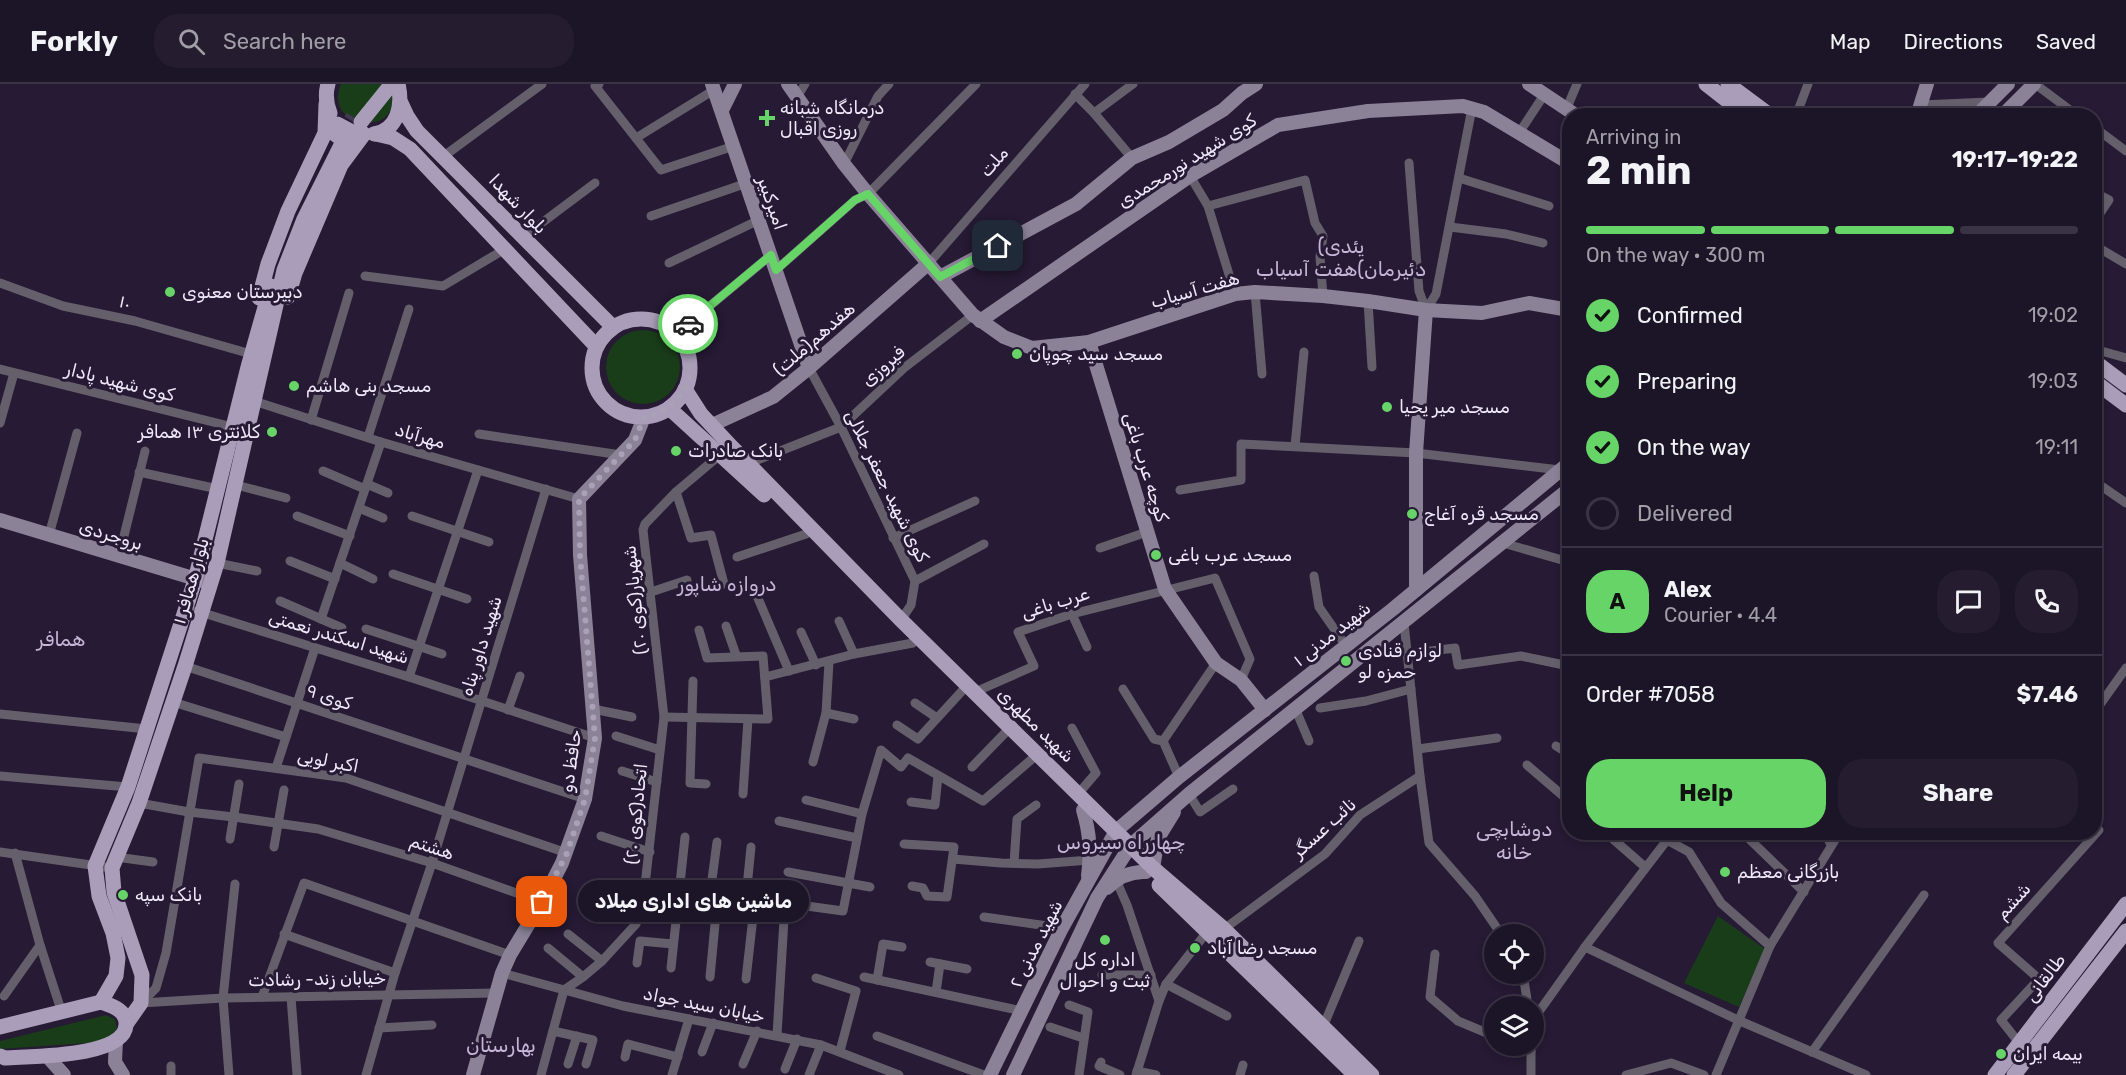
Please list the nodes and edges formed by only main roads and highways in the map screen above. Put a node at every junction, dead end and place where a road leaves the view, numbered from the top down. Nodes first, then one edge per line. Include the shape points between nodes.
1 (328, 84) edge
2 (1718, 86) edge
3 (397, 89) edge
4 (1739, 108) edge
5 (1757, 108) edge
6 (348, 134) junction
7 (613, 327) junction
8 (596, 346) junction
9 (252, 363) junction
10 (2102, 367) edge
11 (2126, 385) edge
12 (2102, 387) edge
13 (685, 389) junction
14 (2126, 405) edge
15 (669, 408) junction
16 (969, 691) junction
17 (1114, 835) junction
18 (1150, 870) junction
19 (2126, 904) edge
20 (2126, 931) edge
21 (101, 1002) junction
22 (127, 1023) junction
23 (0, 1027) edge
24 (0, 1056) edge
25 (31, 1056) junction
26 (0, 1067) edge
27 (1355, 1075) edge
28 (1372, 1075) edge
29 (1995, 1075) edge
30 (2014, 1075) edge

1 - 6 main road via 326,104 331,116
2 - 4 main road
2 - 5 main road
3 - 6 main road, بلوار همافر ۱
3 - 6 main road via 394,121 389,128
3 - 7 main road, بلوار شهدا via 417,131
6 - 8 main road via 393,138 410,149
6 - 9 main road, بلوار همافر ۱ via 304,219
6 - 9 main road via 288,211 268,264
7 - 8 main road
7 - 13 main road via 624,321 650,320 676,334 690,364
8 - 15 main road via 591,371 599,396 608,405 619,412 644,417
9 - 21 main road, بلوار همافر ۱ via 195,580 128,787 95,866 99,896 118,958 116,976
9 - 22 main road, بلوار همافر ۱ via 254,401 218,563 139,803 114,863 114,892 142,975 141,1003
10 - 11 main road
12 - 14 main road
13 - 15 main road
13 - 16 main road, شهید مطهری via 701,414 747,464
15 - 16 main road, شهید مطهری via 806,534 913,643
16 - 17 main road, شهید مطهری via 1078,794
16 - 17 main road, شهید مطهری via 1005,733
17 - 18 main road, شهید مطهری
18 - 27 main road, شهید مطهری via 1207,932
18 - 28 main road, شهید مطهری via 1224,929
19 - 29 main road, طالقانی
20 - 30 main road, طالقانی
21 - 22 main road via 116,1007
21 - 23 main road
22 - 25 main road via 116,1040 93,1050
24 - 25 main road
25 - 26 main road

